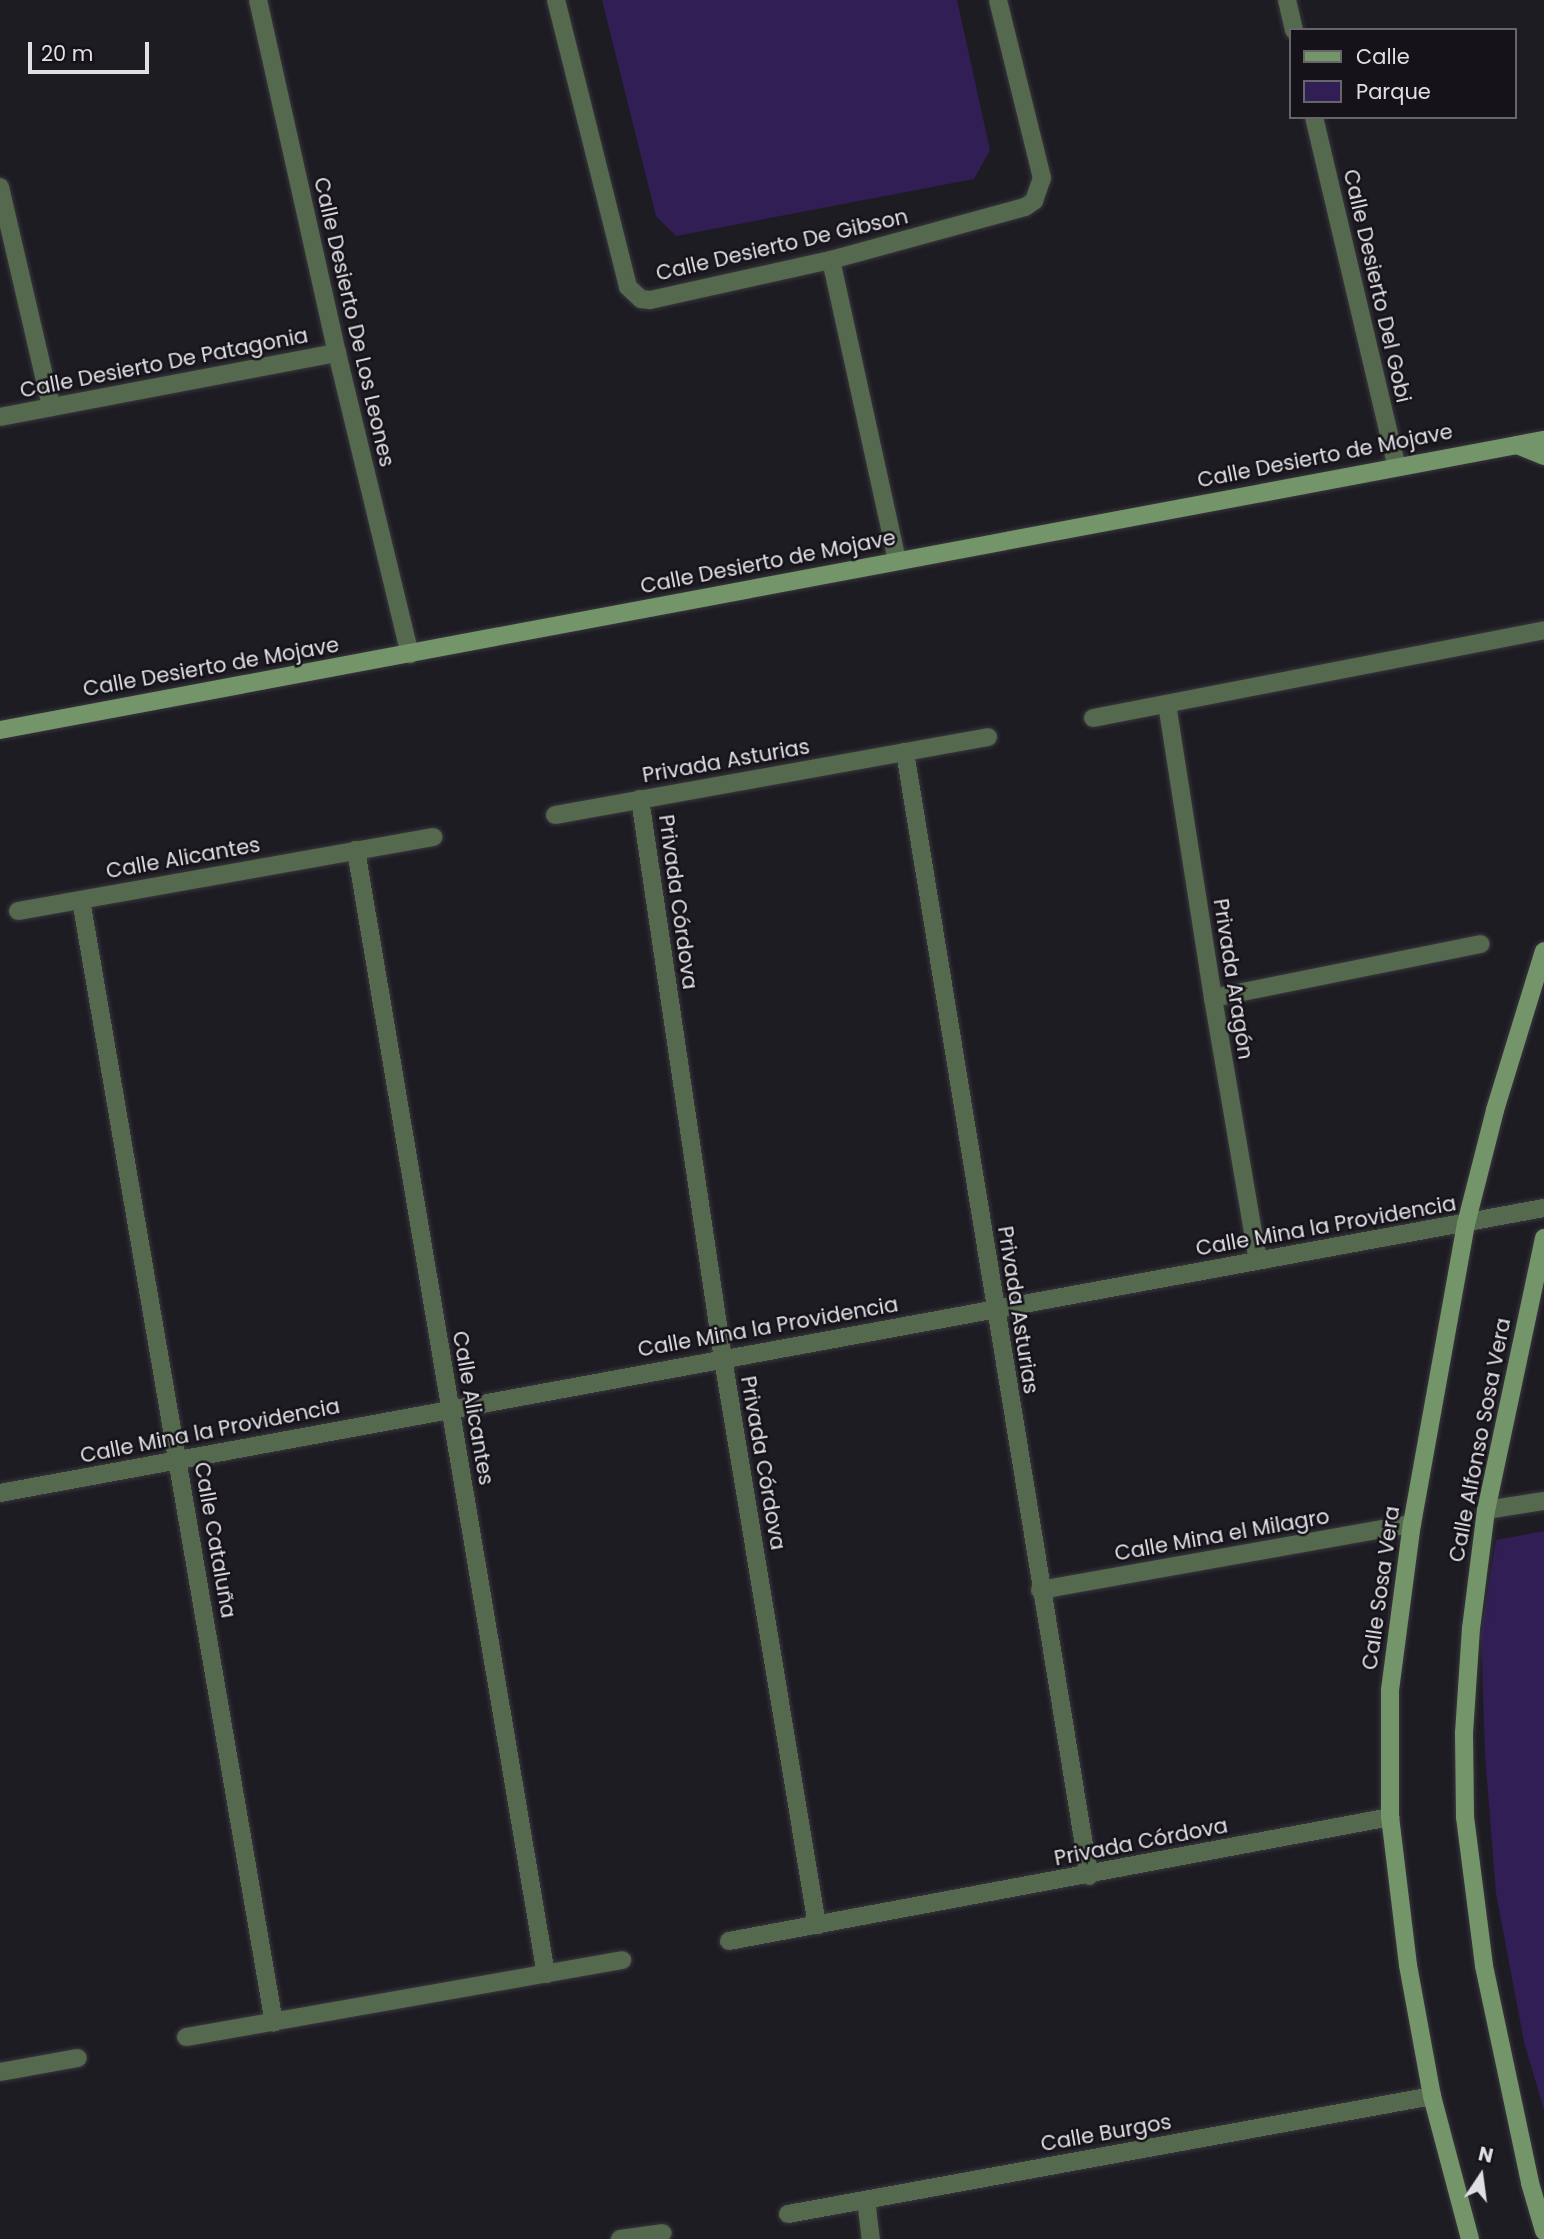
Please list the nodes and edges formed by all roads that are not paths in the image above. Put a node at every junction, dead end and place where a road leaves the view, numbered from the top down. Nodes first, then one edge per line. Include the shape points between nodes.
1 (258, 0) edge
2 (556, 0) edge
3 (998, 0) edge
4 (1287, 0) edge
5 (1294, 28) edge
6 (1314, 119) edge
7 (0, 187) edge
8 (831, 260) junction
9 (337, 353) junction
10 (51, 407) junction
11 (0, 417) edge
12 (1544, 440) edge
13 (1517, 445) junction
14 (1544, 456) edge
15 (1395, 465) junction
16 (897, 561) junction
17 (1544, 631) edge
18 (410, 654) junction
19 (1167, 704) junction
20 (1093, 718) dead end
21 (0, 730) edge
22 (988, 737) dead end
23 (905, 752) junction
24 (640, 799) junction
25 (555, 815) dead end
26 (433, 836) dead end
27 (356, 850) junction
28 (81, 900) junction
29 (18, 911) dead end
30 (1482, 944) dead end
31 (1544, 951) edge
32 (1213, 998) junction
33 (1544, 1208) edge
34 (1466, 1224) junction
35 (1544, 1238) edge
36 (1258, 1260) junction
37 (995, 1308) junction
38 (723, 1359) junction
39 (450, 1409) junction
40 (178, 1460) junction
41 (0, 1493) edge
42 (1544, 1501) edge
43 (1486, 1510) junction
44 (1412, 1524) junction
45 (1040, 1590) junction
46 (1390, 1818) junction
47 (1089, 1875) junction
48 (817, 1925) junction
49 (729, 1941) dead end
50 (622, 1961) dead end
51 (546, 1974) junction
52 (274, 2023) junction
53 (186, 2037) dead end
54 (78, 2058) dead end
55 (1, 2068) edge
56 (1432, 2096) junction
57 (866, 2200) junction
58 (788, 2214) dead end
59 (1544, 2231) edge
60 (663, 2233) dead end
61 (620, 2239) edge
62 (871, 2239) edge
63 (1470, 2239) edge

1 - 9 street, Calle Desierto De Los Leones
2 - 8 street, Calle Desierto De Gibson via 628,287 634,294 650,300
3 - 8 street, Calle Desierto De Gibson via 1042,178 1034,201
4 - 5 street
6 - 15 street, Calle Desierto Del Gobi
7 - 10 street
8 - 16 street
9 - 10 street, Calle Desierto De Patagonia
9 - 18 street, Calle Desierto De Los Leones
10 - 11 street, Calle Desierto De Patagonia
12 - 13 main road, Calle Desierto de Mojave
13 - 14 main road
13 - 15 main road, Calle Desierto de Mojave
15 - 16 main road, Calle Desierto de Mojave
16 - 18 main road, Calle Desierto de Mojave
17 - 19 street
18 - 21 main road, Calle Desierto de Mojave
19 - 20 street
19 - 32 street, Privada Aragón
22 - 23 street, Privada Asturias
23 - 24 street, Privada Asturias
23 - 37 street, Privada Asturias
24 - 25 street, Privada Asturias
24 - 38 street, Privada Córdova
26 - 27 street, Calle Alicantes
27 - 28 street, Calle Alicantes
27 - 39 street, Calle Alicantes
28 - 29 street, Calle Alicantes
28 - 40 street, Calle Cataluña
30 - 32 street
31 - 34 main road, Calle Sosa Vera
32 - 36 street, Privada Aragón
33 - 34 street, Calle Mina la Providencia
34 - 36 street, Calle Mina la Providencia
34 - 44 main road, Calle Sosa Vera
35 - 43 main road, Calle Alfonso Sosa Vera
36 - 37 street, Calle Mina la Providencia
37 - 38 street, Calle Mina la Providencia
37 - 45 street, Privada Asturias
38 - 39 street, Calle Mina la Providencia
38 - 48 street, Privada Córdova
39 - 40 street, Calle Mina la Providencia
39 - 51 street, Calle Alicantes
40 - 41 street, Calle Mina la Providencia
40 - 52 street, Calle Cataluña
42 - 43 street
43 - 59 main road, Calle Alfonso Sosa Vera via 1471,1628 1464,1733 1465,1818 1484,1966
44 - 45 street, Calle Mina el Milagro
44 - 46 main road, Calle Sosa Vera via 1390,1690
45 - 47 street, Privada Asturias
46 - 47 street, Privada Córdova
46 - 56 main road, Calle Sosa Vera via 1408,1965
47 - 48 street, Privada Córdova
48 - 49 street, Privada Córdova
50 - 51 street
51 - 52 street
52 - 53 street
54 - 55 street
56 - 57 street, Calle Burgos
56 - 63 main road, Calle Sosa Vera
57 - 58 street, Calle Burgos
57 - 62 street
60 - 61 street

